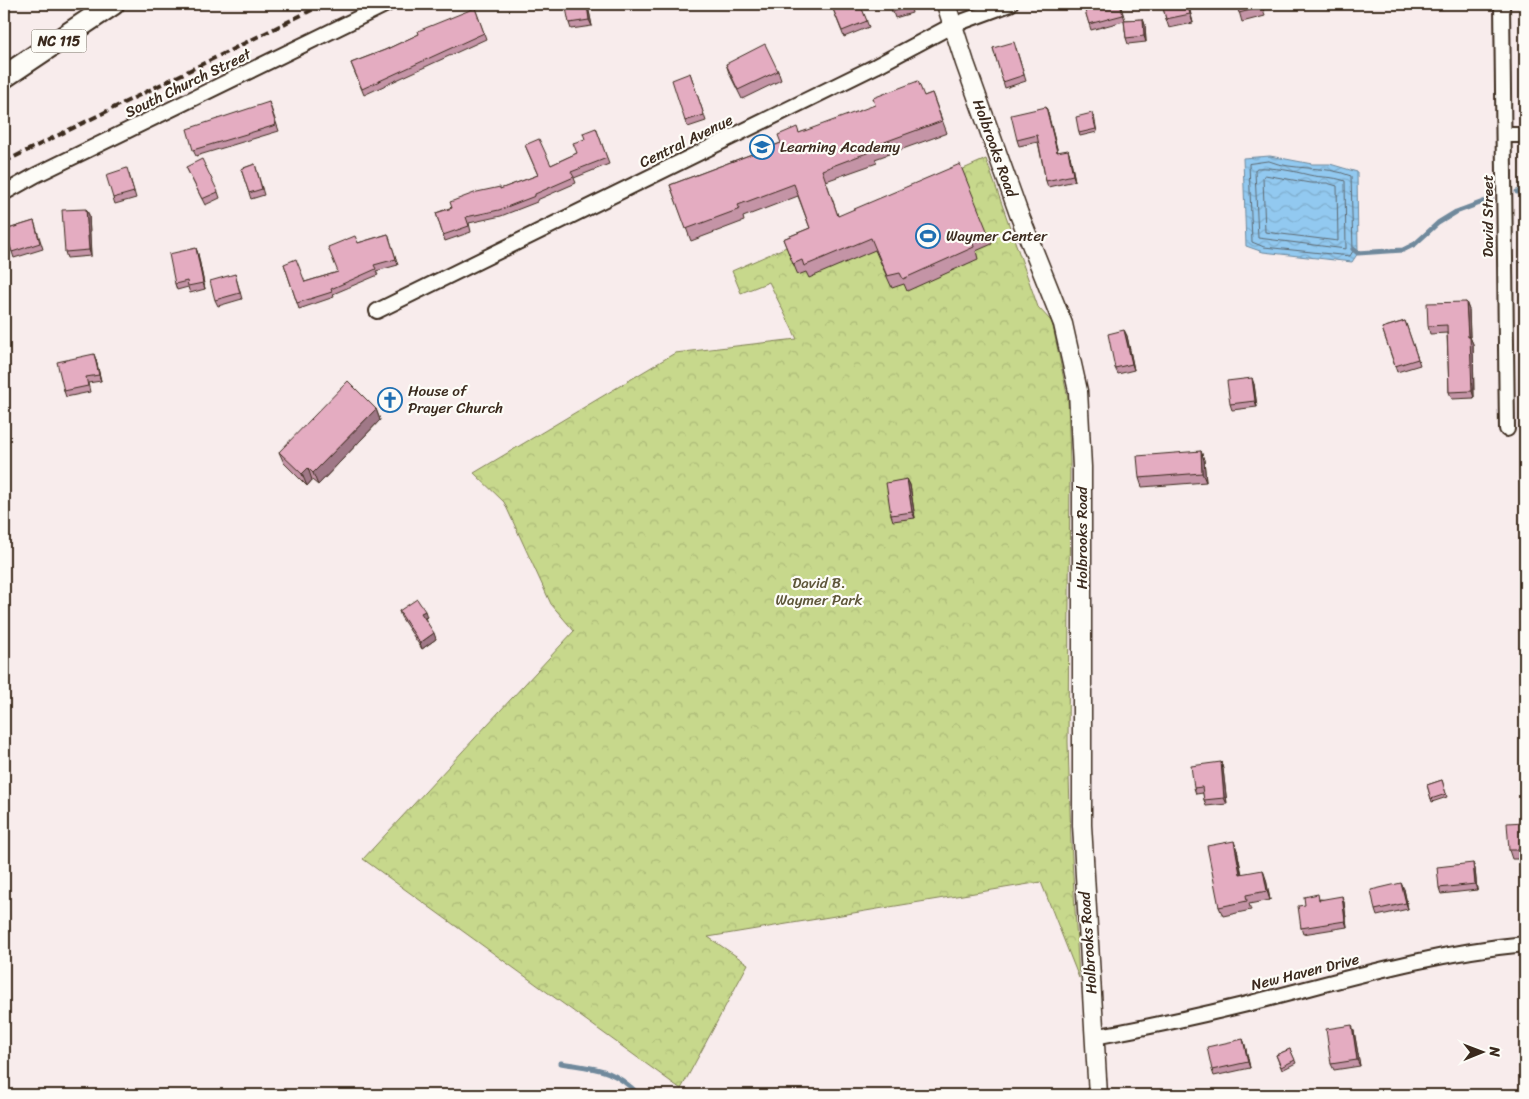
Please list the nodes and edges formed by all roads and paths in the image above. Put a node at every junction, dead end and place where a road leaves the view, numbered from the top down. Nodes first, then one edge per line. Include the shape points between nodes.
1 (113, 4) edge
2 (387, 4) edge
3 (946, 4) edge
4 (1010, 4) edge
5 (1502, 4) edge
6 (953, 25) junction
7 (4, 77) edge
8 (1504, 135) junction
9 (1525, 135) edge
10 (4, 193) edge
11 (377, 311) dead end
12 (1507, 429) dead end
13 (1525, 944) edge
14 (1094, 1037) junction
15 (1098, 1095) edge

1 - 7 main road, NC 115
2 - 10 street, South Church Street
3 - 6 street, Holbrooks Road
4 - 6 street, Central Avenue
5 - 8 street, David Street
6 - 11 street, Central Avenue
6 - 14 street, Holbrooks Road via 1019,214 1063,324 1078,390 1082,467 1082,831
8 - 9 street
8 - 12 street, David Street
13 - 14 street, New Haven Drive via 1444,956
14 - 15 street, Holbrooks Road

